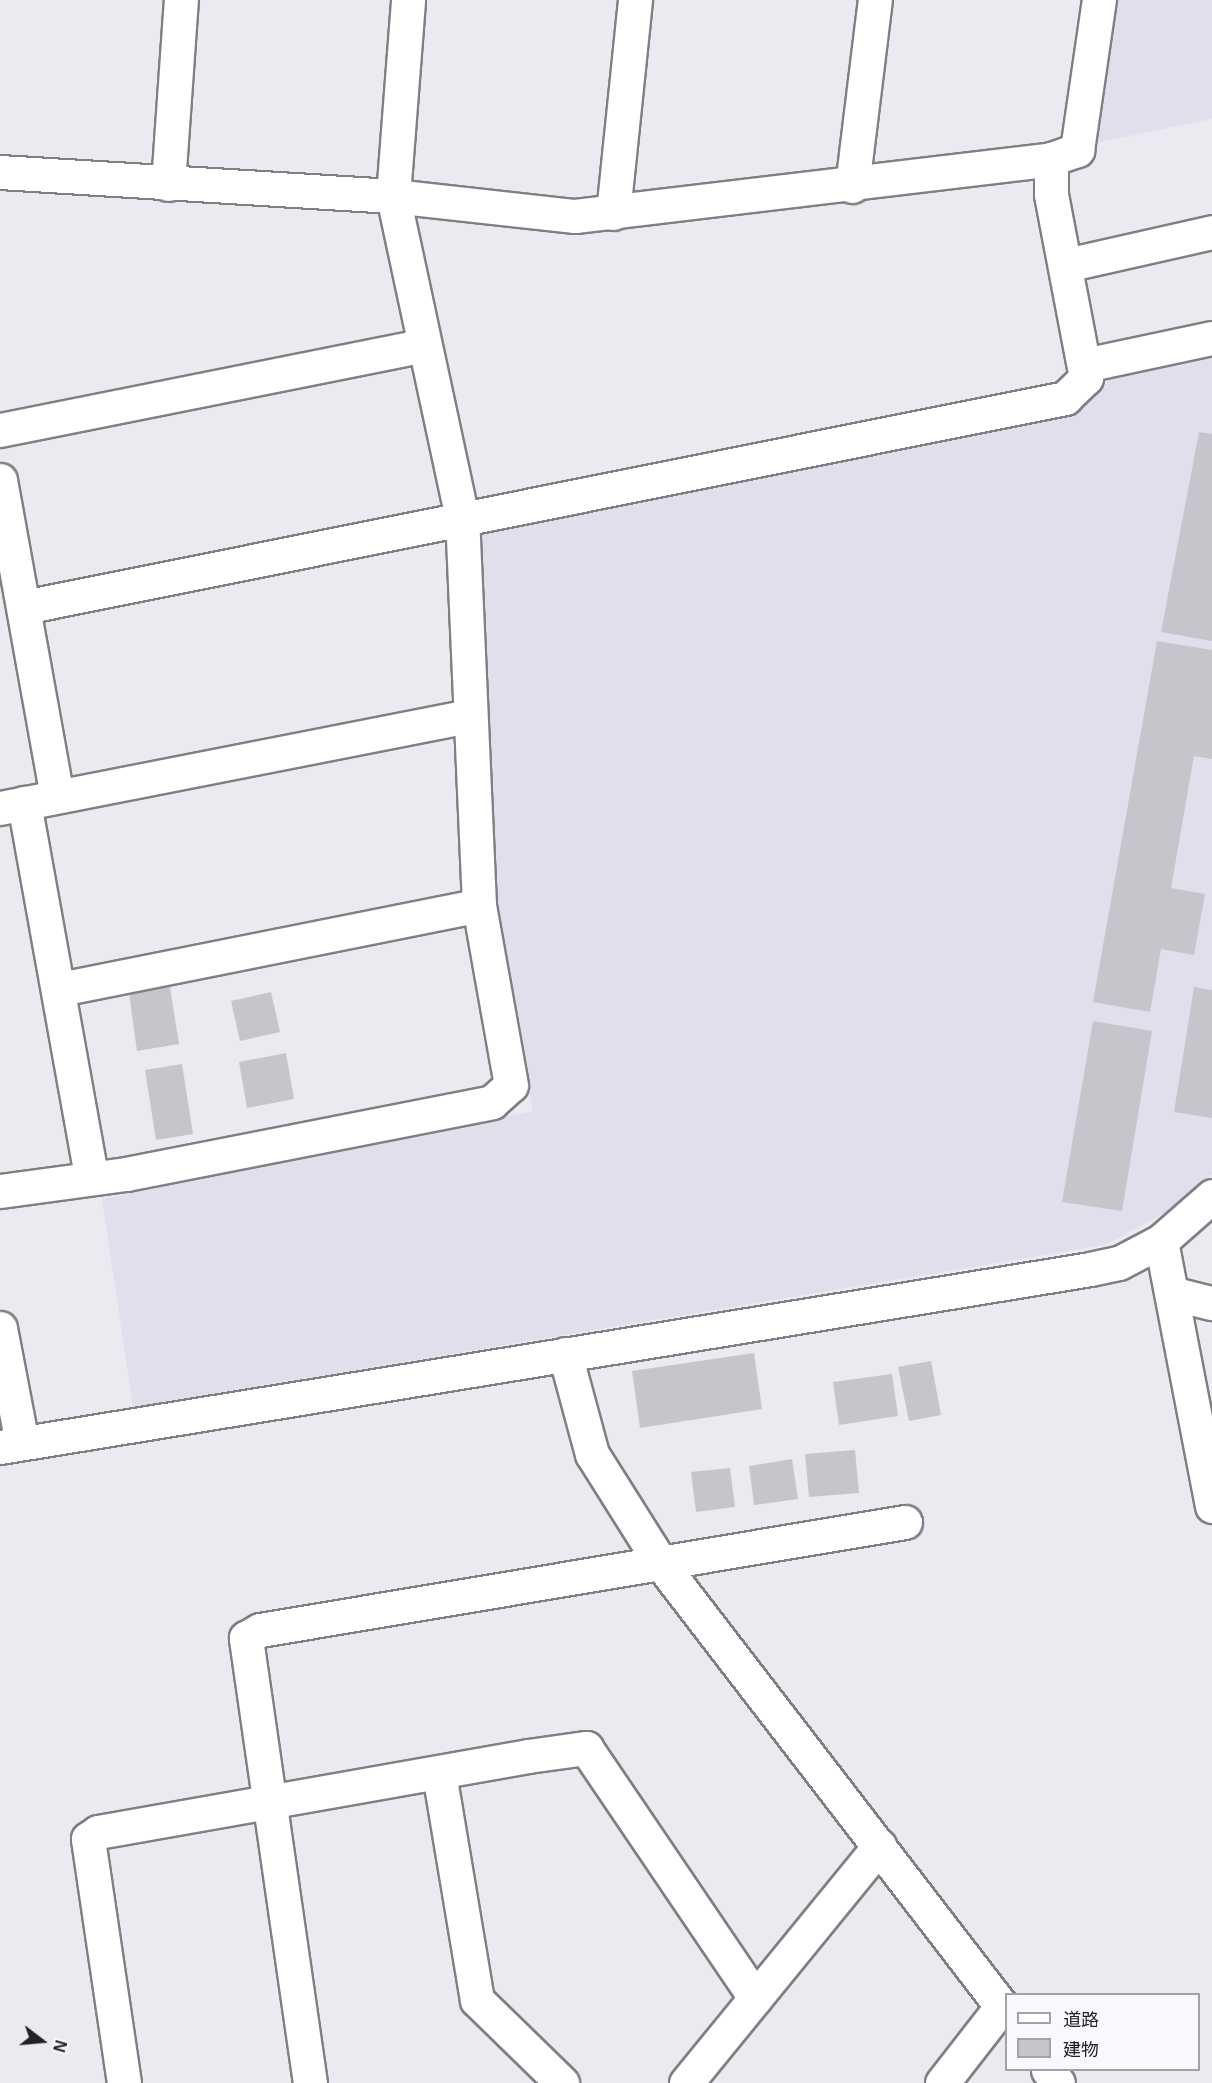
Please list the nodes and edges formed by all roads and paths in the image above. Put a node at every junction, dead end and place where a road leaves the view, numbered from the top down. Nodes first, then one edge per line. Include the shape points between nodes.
1 (181, 0) edge
2 (408, 0) edge
3 (636, 0) edge
4 (875, 0) edge
5 (1099, 0) edge
6 (1051, 159) junction
7 (0, 172) edge
8 (168, 184) junction
9 (852, 186) junction
10 (393, 196) junction
11 (613, 213) junction
12 (1212, 232) edge
13 (1066, 265) junction
14 (1212, 338) edge
15 (424, 345) junction
16 (1085, 365) junction
17 (0, 430) edge
18 (0, 480) edge
19 (462, 519) junction
20 (24, 607) junction
21 (467, 716) junction
22 (57, 796) junction
23 (12, 805) edge
24 (479, 905) junction
25 (60, 989) junction
26 (91, 1176) junction
27 (0, 1191) edge
28 (1212, 1196) edge
29 (1161, 1241) junction
30 (1175, 1294) junction
31 (1212, 1303) edge
32 (0, 1328) edge
33 (565, 1354) junction
34 (11, 1445) edge
35 (1212, 1506) edge
36 (905, 1522) dead end
37 (662, 1565) junction
38 (439, 1773) junction
39 (270, 1800) junction
40 (879, 1846) junction
41 (755, 1998) junction
42 (1004, 2009) edge
43 (1049, 2071) edge
44 (124, 2083) edge
45 (310, 2083) edge
46 (562, 2083) edge
47 (686, 2083) edge
48 (942, 2083) edge
49 (1058, 2083) edge

1 - 8 street
2 - 10 street
3 - 11 street
4 - 9 street
5 - 6 street via 1077,150
6 - 9 street
6 - 13 street via 1051,194
7 - 8 street
8 - 10 street
9 - 11 street
10 - 11 street via 574,216
10 - 15 street
12 - 13 street
13 - 16 street
14 - 16 street
15 - 17 street
15 - 19 street
16 - 19 street via 1086,378 1065,398
18 - 20 street
19 - 20 street
19 - 21 street
20 - 22 street
21 - 22 street
21 - 24 street
22 - 23 street
23 - 25 street
24 - 25 street
24 - 26 street via 511,1085 492,1102
25 - 26 street
26 - 27 street
28 - 29 street
29 - 30 street
29 - 33 street via 1119,1263 1090,1269
30 - 31 street
30 - 35 street
32 - 34 street
33 - 34 street
33 - 37 street via 592,1454
36 - 37 street
37 - 39 street via 260,1630 246,1638
37 - 40 street
38 - 39 street
38 - 41 street via 586,1748
38 - 46 street via 477,2000
39 - 44 street via 98,1832 88,1839
39 - 45 street
40 - 41 street
40 - 42 street
41 - 47 street
42 - 48 street
43 - 49 street

